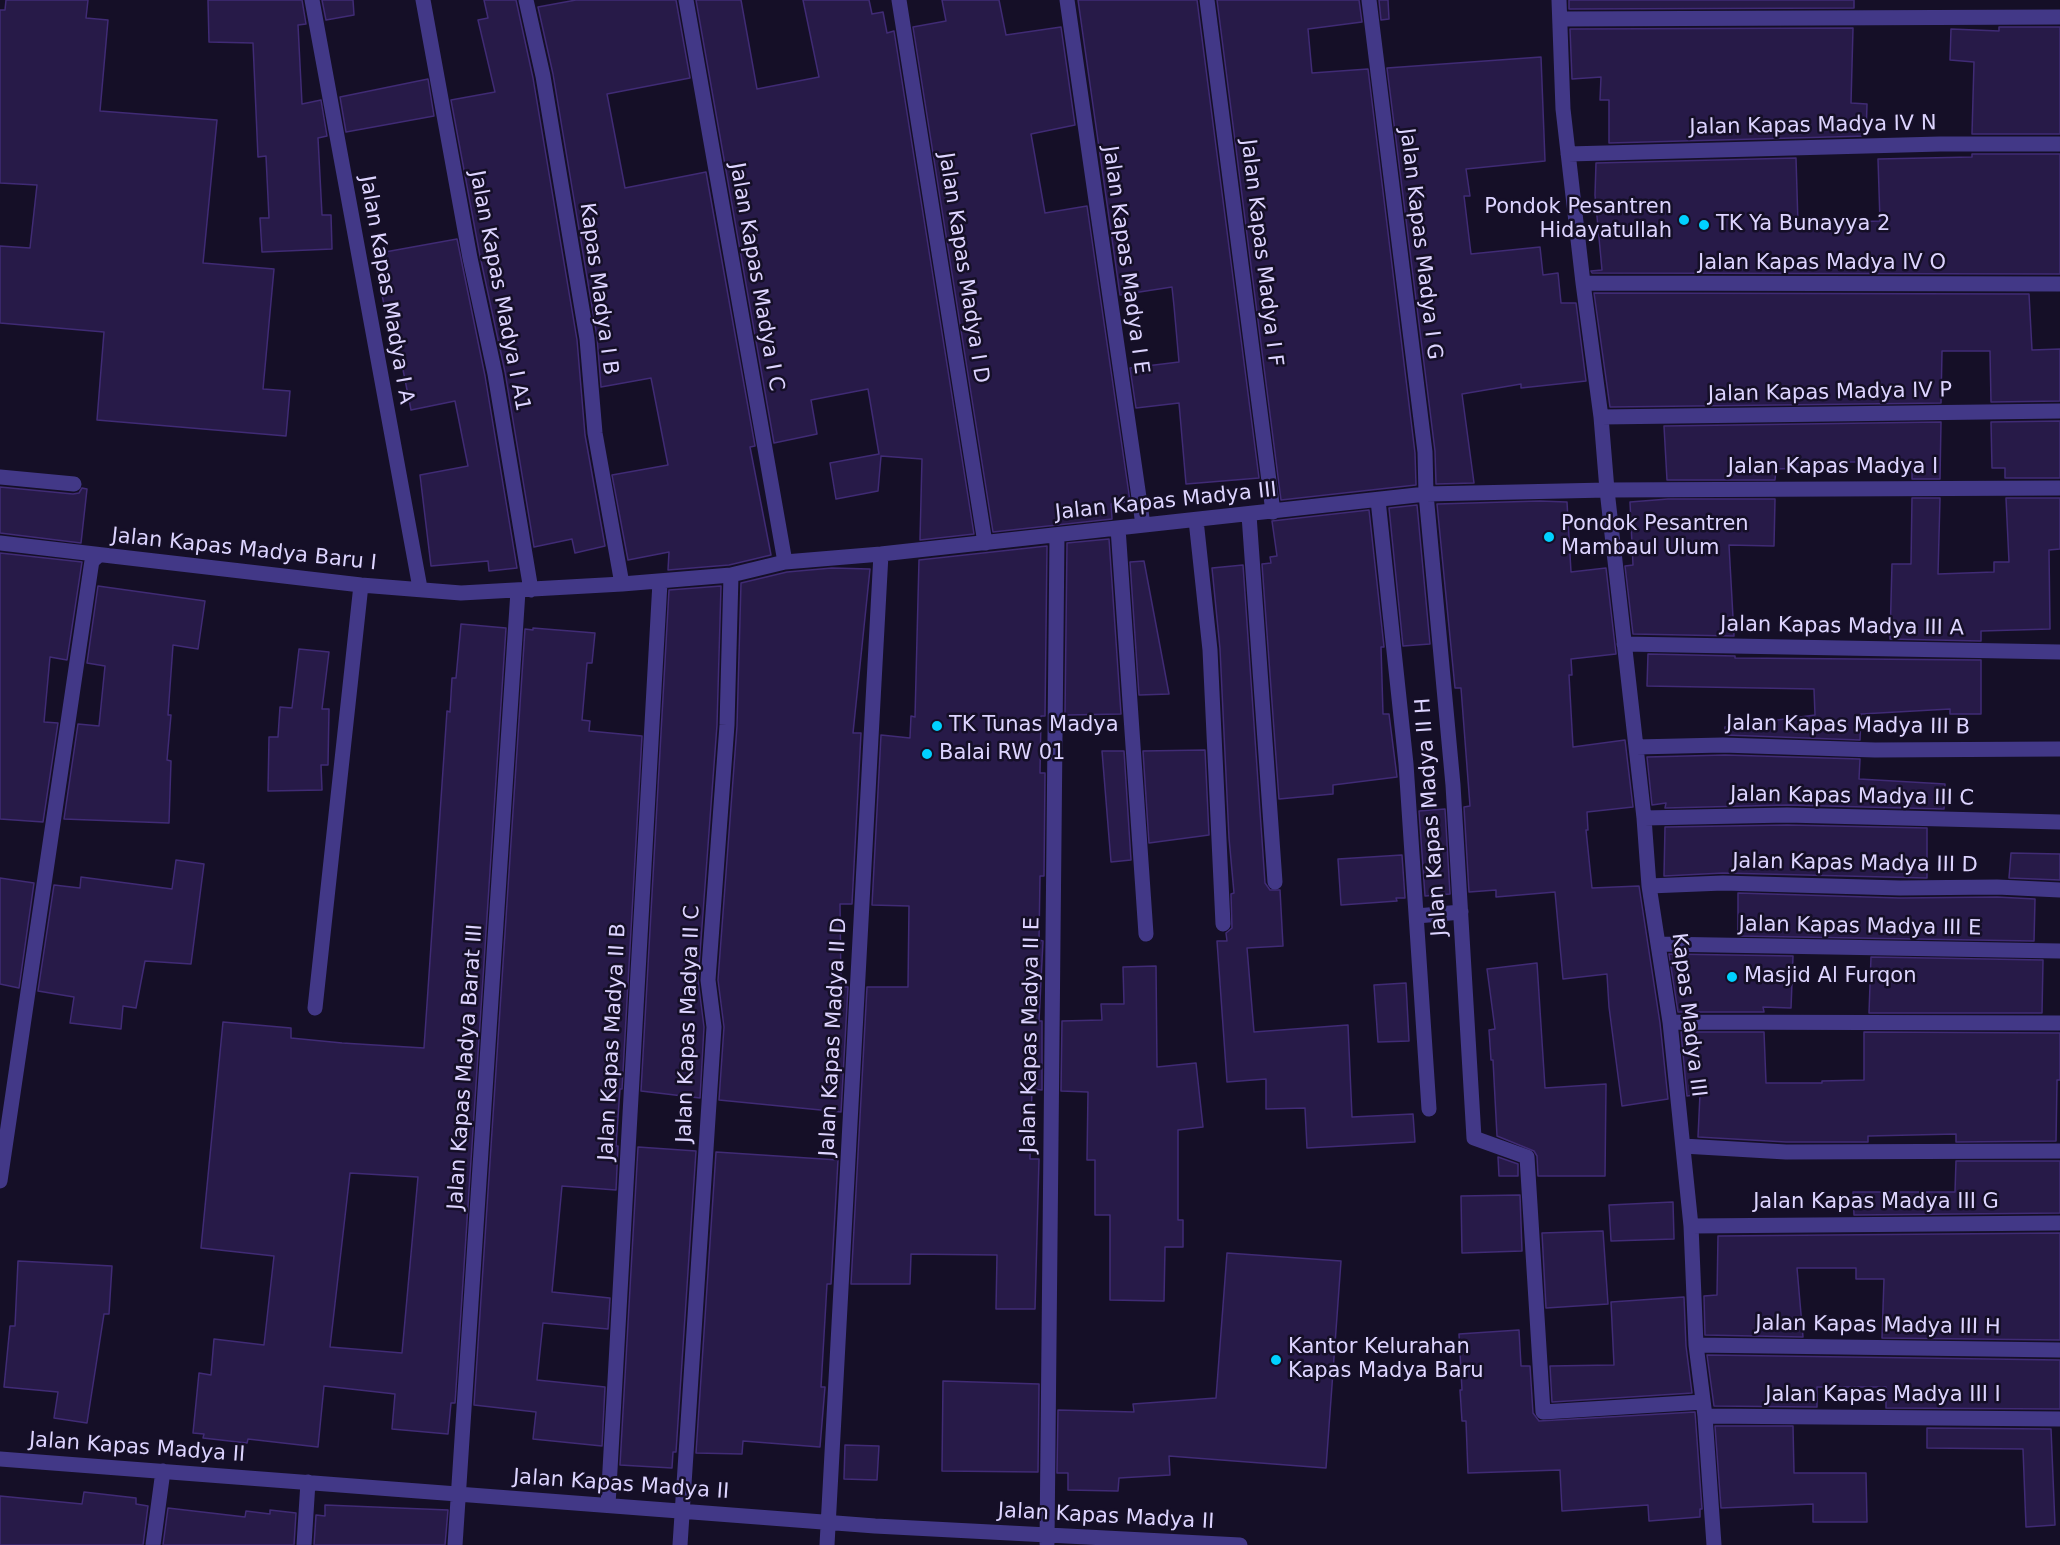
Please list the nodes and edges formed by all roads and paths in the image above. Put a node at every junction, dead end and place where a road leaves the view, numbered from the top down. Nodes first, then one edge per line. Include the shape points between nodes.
1 (312, 0) edge
2 (423, 0) edge
3 (525, 0) edge
4 (686, 0) edge
5 (899, 0) edge
6 (1067, 0) edge
7 (1207, 0) edge
8 (1369, 0) edge
9 (1559, 0) edge
10 (2060, 16) edge
11 (1561, 20) junction
12 (2060, 144) edge
13 (1568, 154) junction
14 (1583, 283) junction
15 (2060, 284) edge
16 (2060, 411) edge
17 (1601, 417) junction
18 (0, 477) edge
19 (74, 484) dead end
20 (2060, 488) edge
21 (1607, 490) junction
22 (1426, 494) junction
23 (1378, 500) junction
24 (1273, 512) junction
25 (1249, 514) junction
26 (1196, 520) junction
27 (1143, 525) junction
28 (1118, 528) junction
29 (1057, 535) junction
30 (0, 543) edge
31 (985, 543) junction
32 (882, 554) junction
33 (99, 555) junction
34 (785, 562) junction
35 (731, 575) junction
36 (660, 582) junction
37 (622, 584) junction
38 (361, 585) junction
39 (420, 588) junction
40 (525, 591) junction
41 (1624, 644) junction
42 (2060, 652) edge
43 (1636, 747) junction
44 (2060, 749) edge
45 (1644, 818) junction
46 (2060, 822) edge
47 (1275, 882) dead end
48 (1649, 886) junction
49 (2060, 890) edge
50 (1461, 912) junction
51 (1417, 916) junction
52 (1223, 924) dead end
53 (1146, 934) dead end
54 (1659, 944) junction
55 (2060, 951) edge
56 (315, 1008) dead end
57 (1670, 1022) junction
58 (2060, 1023) edge
59 (1429, 1109) dead end
60 (1474, 1137) joint
61 (1683, 1146) junction
62 (2060, 1151) edge
63 (0, 1181) edge
64 (2060, 1223) edge
65 (1691, 1226) junction
66 (1696, 1345) junction
67 (2060, 1350) edge
68 (1704, 1409) junction
69 (2060, 1419) edge
70 (0, 1459) edge
71 (164, 1471) junction
72 (308, 1482) junction
73 (458, 1494) junction
74 (608, 1504) junction
75 (682, 1510) junction
76 (828, 1522) junction
77 (1047, 1540) edge
78 (153, 1545) edge
79 (303, 1545) edge
80 (454, 1545) edge
81 (680, 1545) edge
82 (827, 1545) edge
83 (1240, 1545) edge
84 (1714, 1545) edge

1 - 39 street, Jalan Kapas Madya I A
2 - 40 street, Jalan Kapas Madya I A1 via 495,374
3 - 37 street, Kapas Madya I B via 543,76 587,339 595,432
4 - 34 street, Jalan Kapas Madya I C
5 - 31 street, Jalan Kapas Madya I D
6 - 27 street, Jalan Kapas Madya I E
7 - 24 street, Jalan Kapas Madya I F
8 - 22 street, Jalan Kapas Madya I G via 1425,452
9 - 11 street, Kapas Madya III
10 - 11 street
11 - 13 street, Kapas Madya III
12 - 13 street, Jalan Kapas Madya IV N
13 - 14 street, Kapas Madya III
14 - 15 street, Jalan Kapas Madya IV O
14 - 17 street, Kapas Madya III
16 - 17 street, Jalan Kapas Madya IV P
17 - 21 street, Kapas Madya III
18 - 19 street
20 - 21 street, Jalan Kapas Madya I
21 - 22 street, Jalan Kapas Madya III
21 - 41 street, Kapas Madya III
22 - 23 street, Jalan Kapas Madya III
22 - 50 street, Jalan Kapas Madya II H
23 - 24 street, Jalan Kapas Madya III
23 - 51 street, Jalan Kapas Madya II H via 1406,764
24 - 25 street, Jalan Kapas Madya III
25 - 26 street, Jalan Kapas Madya III
25 - 47 street
26 - 27 street, Jalan Kapas Madya III
26 - 52 street via 1210,650
27 - 28 street, Jalan Kapas Madya III
28 - 29 street, Jalan Kapas Madya III
28 - 53 street
29 - 31 street, Jalan Kapas Madya III
29 - 77 street, Jalan Kapas Madya II E
30 - 33 street
31 - 32 street, Jalan Kapas Madya III
32 - 34 street, Jalan Kapas Madya III
32 - 76 street, Jalan Kapas Madya II D
33 - 38 street, Jalan Kapas Madya Baru I
33 - 63 street, Jalan Kapas Madya Baru I via 91,567
34 - 35 street, Jalan Kapas Madya III
35 - 36 street, Jalan Kapas Madya Baru I
35 - 75 street, Jalan Kapas Madya II C via 727,725 708,980 714,1027
36 - 37 street, Jalan Kapas Madya Baru I
36 - 74 street, Jalan Kapas Madya II B
37 - 40 street, Jalan Kapas Madya Baru I
38 - 39 street, Jalan Kapas Madya Baru I
38 - 56 street
39 - 40 street, Jalan Kapas Madya Baru I via 461,593
40 - 73 street, Jalan Kapas Madya Barat III
41 - 42 street, Jalan Kapas Madya III A
41 - 43 street, Kapas Madya III
43 - 44 street, Jalan Kapas Madya III B
43 - 45 street, Kapas Madya III
45 - 46 street, Jalan Kapas Madya III C via 1787,815
45 - 48 street, Kapas Madya III
48 - 49 street, Jalan Kapas Madya III D via 1722,883
48 - 54 street, Kapas Madya III
50 - 51 street
50 - 60 street, Jalan Kapas Madya II H
51 - 59 street, Jalan Kapas Madya II H
54 - 55 street, Jalan Kapas Madya III E
54 - 57 street, Kapas Madya III
57 - 58 street
57 - 61 street, Kapas Madya III
60 - 68 street, Jalan Kapas Madya III I via 1527,1157 1543,1412
61 - 62 street via 1786,1152
61 - 65 street, Kapas Madya III
64 - 65 street, Jalan Kapas Madya III G
65 - 66 street, Kapas Madya III
66 - 67 street, Jalan Kapas Madya III H
66 - 68 street, Kapas Madya III
68 - 69 street, Jalan Kapas Madya III I
68 - 84 street, Kapas Madya III
70 - 71 street, Jalan Kapas Madya II
71 - 72 street, Jalan Kapas Madya II
71 - 78 street
72 - 73 street, Jalan Kapas Madya II
72 - 79 street
73 - 74 street, Jalan Kapas Madya II
73 - 80 street, Jalan Kapas Madya Barat III
74 - 75 street, Jalan Kapas Madya II
75 - 76 street, Jalan Kapas Madya II
75 - 81 street, Jalan Kapas Madya II C
76 - 77 street, Jalan Kapas Madya II
76 - 82 street, Jalan Kapas Madya II D
77 - 83 street, Jalan Kapas Madya II

